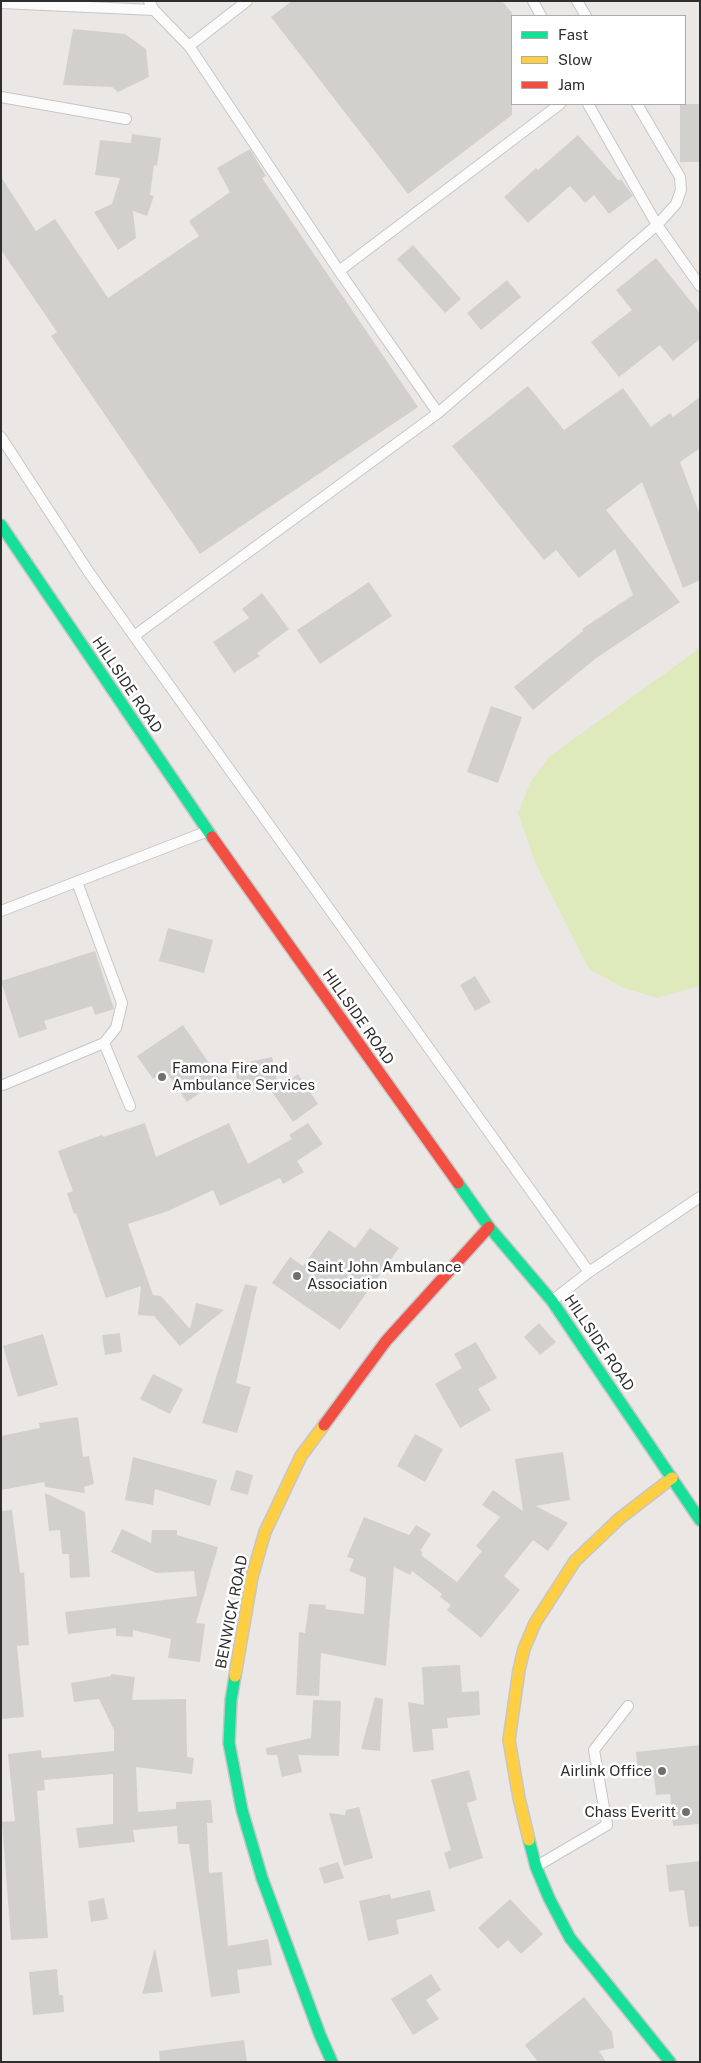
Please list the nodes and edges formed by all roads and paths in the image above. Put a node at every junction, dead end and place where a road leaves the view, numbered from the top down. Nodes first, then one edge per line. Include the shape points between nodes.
1 (247, 1) edge
2 (534, 1) edge
3 (577, 1) edge
4 (1, 3) edge
5 (152, 6) edge
6 (541, 15) edge
7 (585, 15) edge
8 (189, 46) junction
9 (1, 97) edge
10 (559, 105) edge
11 (589, 105) edge
12 (638, 105) edge
13 (126, 119) dead end
14 (657, 224) junction
15 (339, 271) junction
16 (700, 286) edge
17 (438, 412) junction
18 (1, 437) edge
19 (1, 525) edge
20 (134, 636) junction
21 (208, 831) junction
22 (77, 882) junction
23 (1, 911) edge
24 (104, 1043) junction
25 (3, 1085) dead end
26 (130, 1106) dead end
27 (700, 1197) edge
28 (489, 1228) junction
29 (589, 1272) junction
30 (552, 1301) junction
31 (672, 1478) junction
32 (700, 1520) edge
33 (628, 1706) dead end
34 (536, 1867) junction
35 (332, 2062) edge
36 (670, 2062) edge

1 - 8 lane
2 - 6 lane
3 - 7 lane
4 - 5 lane
5 - 8 lane
8 - 15 lane
9 - 13 lane
10 - 15 lane
11 - 14 lane
12 - 14 lane via 680,177 681,190 676,204
14 - 16 lane
14 - 17 lane
15 - 17 lane
17 - 20 lane
18 - 20 lane
19 - 21 street, HILLSIDE ROAD
20 - 29 lane
21 - 22 lane
21 - 28 street, HILLSIDE ROAD
22 - 23 lane
22 - 24 lane via 122,1003 116,1028
24 - 25 lane
24 - 26 lane
27 - 29 lane
28 - 30 street, HILLSIDE ROAD
28 - 35 street, BENWICK ROAD via 386,1341 301,1456 265,1532 252,1577 231,1700 229,1743 242,1810 262,1878
29 - 30 lane
30 - 31 street, HILLSIDE ROAD
31 - 32 street, HILLSIDE ROAD
31 - 34 street via 619,1520 575,1561 535,1623 524,1648 510,1740 519,1798
33 - 34 lane via 594,1750 607,1825
34 - 36 street via 570,1938

